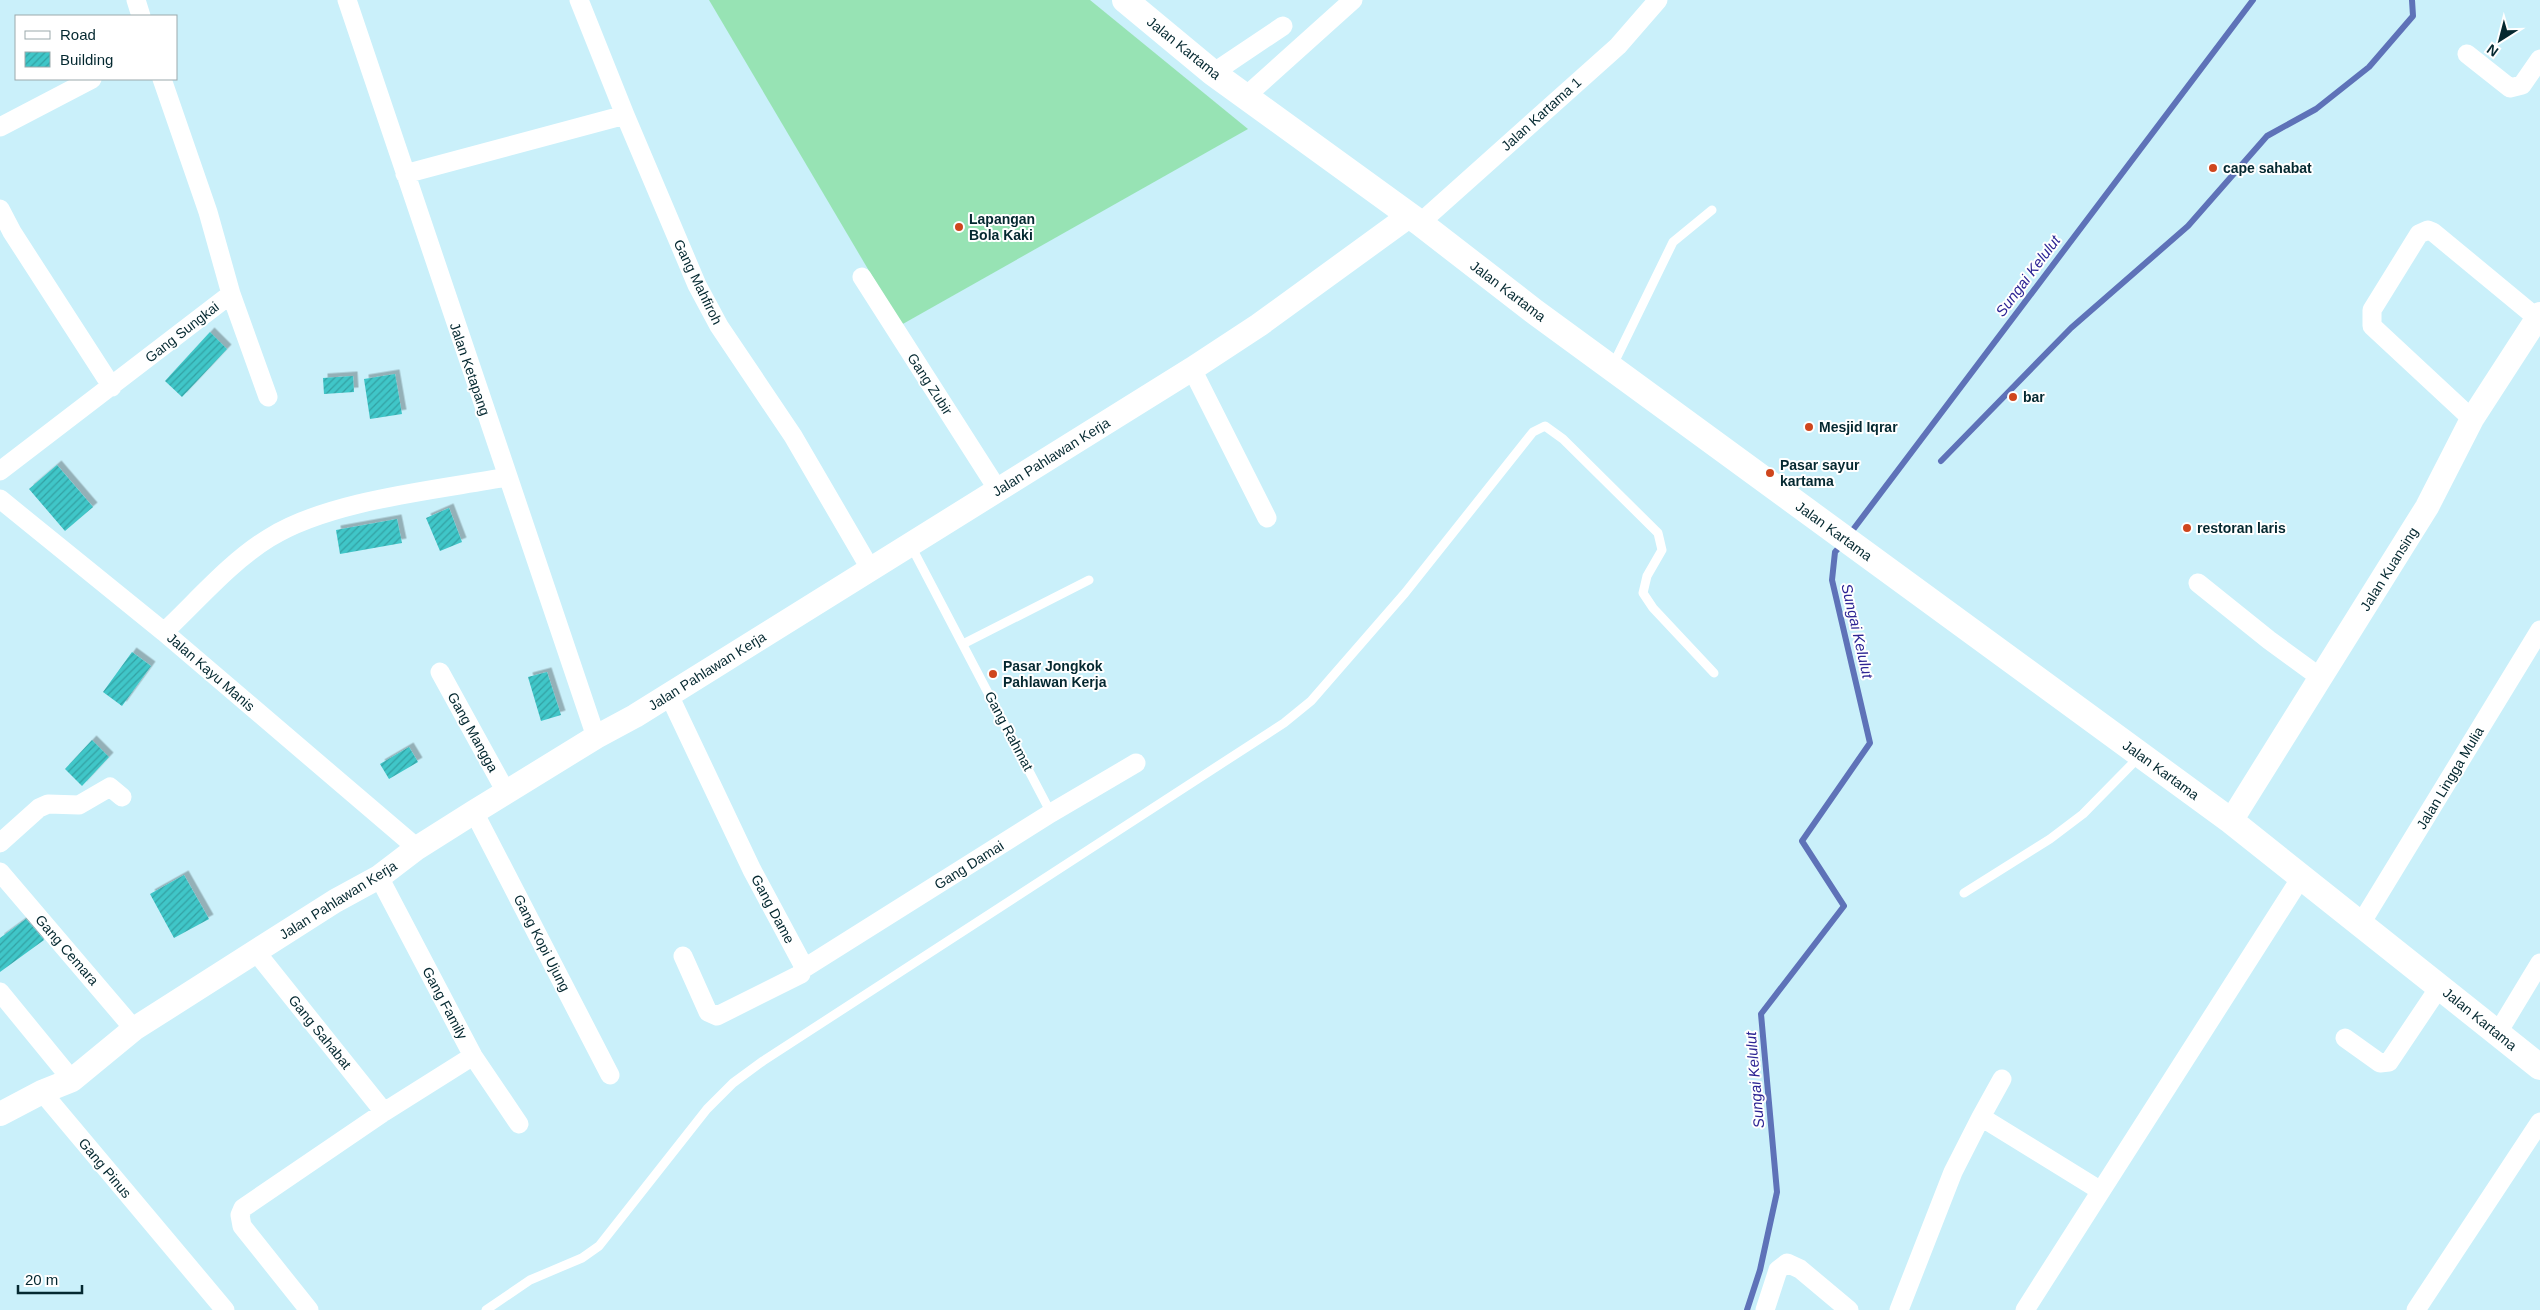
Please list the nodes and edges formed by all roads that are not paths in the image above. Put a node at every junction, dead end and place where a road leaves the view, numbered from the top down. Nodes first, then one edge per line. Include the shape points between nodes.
1 (136, 0) edge
2 (347, 0) edge
3 (579, 0) edge
4 (1125, 0) edge
5 (1353, 0) edge
6 (1658, 0) edge
7 (141, 15) edge
8 (1283, 26) dead end
9 (2467, 54) dead end
10 (2540, 59) edge
11 (1213, 73) junction
12 (90, 80) edge
13 (162, 80) edge
14 (1246, 96) junction
15 (625, 115) junction
16 (0, 127) edge
17 (405, 174) junction
18 (0, 209) edge
19 (1712, 210) dead end
20 (1414, 219) junction
21 (862, 278) dead end
22 (232, 294) junction
23 (2539, 316) edge
24 (1612, 367) junction
25 (1192, 369) junction
26 (112, 387) junction
27 (268, 397) dead end
28 (2472, 419) junction
29 (0, 472) edge
30 (507, 477) junction
31 (998, 490) junction
32 (0, 499) edge
33 (1267, 518) dead end
34 (910, 544) junction
35 (871, 570) junction
36 (1089, 580) dead end
37 (2198, 583) dead end
38 (2540, 630) edge
39 (164, 632) junction
40 (963, 644) junction
41 (440, 672) dead end
42 (1714, 673) dead end
43 (2320, 678) junction
44 (669, 694) junction
45 (596, 737) junction
46 (2141, 755) junction
47 (1136, 763) dead end
48 (506, 792) junction
49 (122, 797) dead end
50 (474, 812) junction
51 (1051, 813) junction
52 (2231, 820) junction
53 (0, 843) edge
54 (418, 848) junction
55 (0, 872) edge
56 (2302, 876) junction
57 (379, 877) junction
58 (1964, 893) dead end
59 (2360, 925) junction
60 (256, 952) junction
61 (683, 956) dead end
62 (2540, 964) edge
63 (803, 969) junction
64 (2440, 986) junction
65 (0, 992) edge
66 (134, 1028) junction
67 (2498, 1034) junction
68 (2345, 1038) dead end
69 (473, 1056) junction
70 (2540, 1067) edge
71 (610, 1075) dead end
72 (2002, 1079) dead end
73 (72, 1080) junction
74 (42, 1092) junction
75 (384, 1112) junction
76 (0, 1114) edge
77 (1982, 1116) junction
78 (2540, 1122) edge
79 (518, 1124) dead end
80 (2101, 1190) junction
81 (225, 1310) edge
82 (309, 1310) edge
83 (486, 1310) edge
84 (1765, 1310) edge
85 (1850, 1310) edge
86 (1899, 1310) edge
87 (2025, 1310) edge
88 (2416, 1310) edge

1 - 7 street
2 - 17 street, Jalan Ketapang
3 - 15 street, Gang Mahfiroh
4 - 11 main road, Jalan Kartama
5 - 14 street
6 - 20 street, Jalan Kartama 1 via 1618,46
8 - 11 street
9 - 10 street via 2510,88 2522,85
11 - 14 main road, Jalan Kartama
12 - 16 street
13 - 22 street, Gang Sungkai via 208,212
14 - 20 main road, Jalan Kartama
15 - 17 street
15 - 35 street, Gang Mahfiroh via 697,285 719,326 793,436
17 - 30 street, Jalan Ketapang
18 - 26 street
19 - 24 lane via 1673,242
20 - 24 main road, Jalan Kartama
20 - 25 street, Jalan Pahlawan Kerja
21 - 31 street, Gang Zubir
22 - 26 street, Gang Sungkai
22 - 27 street
23 - 28 street, Jalan Kuansing
23 - 28 street via 2432,232 2428,230 2420,234 2372,310 2372,326
24 - 46 main road, Jalan Kartama
25 - 31 street, Jalan Pahlawan Kerja
25 - 33 street
26 - 29 street, Gang Sungkai
28 - 43 street, Jalan Kuansing via 2427,507
30 - 39 street via 377,501 326,513 297,524 247,554
30 - 45 street, Jalan Ketapang
31 - 34 street, Jalan Pahlawan Kerja
32 - 39 street, Jalan Kayu Manis
34 - 35 street, Jalan Pahlawan Kerja
34 - 40 lane, Gang Rahmat
35 - 44 street, Jalan Pahlawan Kerja
36 - 40 lane
37 - 43 street
38 - 59 street, Jalan Lingga Mulia
39 - 54 street, Jalan Kayu Manis
40 - 51 lane, Gang Rahmat
41 - 48 street, Gang Mangga
42 - 83 lane via 1643,593 1647,576 1662,550 1658,533 1564,440 1545,426 1533,432 1405,593 1311,701 1284,723 733,1083 707,1109 598,1246 582,1258 530,1280
43 - 52 street, Jalan Kuansing
44 - 45 street, Jalan Pahlawan Kerja
44 - 63 street, Gang Dame
45 - 48 street, Jalan Pahlawan Kerja
46 - 52 main road, Jalan Kartama
46 - 58 lane via 2084,814
47 - 51 street, Gang Damai
48 - 50 street, Jalan Pahlawan Kerja
49 - 53 street via 110,788 79,805 48,804 39,808
50 - 54 street, Jalan Pahlawan Kerja
50 - 71 street, Gang Kopi Ujung
51 - 63 street, Gang Damai
52 - 56 main road, Jalan Kartama
54 - 57 street, Jalan Pahlawan Kerja
55 - 66 street, Gang Cemara
56 - 59 main road, Jalan Kartama
56 - 80 street
57 - 60 street, Jalan Pahlawan Kerja
57 - 69 street, Gang Family
59 - 64 main road, Jalan Kartama
60 - 66 street, Jalan Pahlawan Kerja
60 - 75 street, Gang Sahabat
61 - 63 street via 708,1012 717,1016 801,974
62 - 67 street
64 - 67 main road, Jalan Kartama
64 - 68 street via 2389,1062 2380,1063
65 - 73 street
66 - 73 street, Jalan Pahlawan Kerja
67 - 70 main road, Jalan Kartama
69 - 75 street
69 - 79 street, Gang Family
72 - 77 street
73 - 74 street, Jalan Pahlawan Kerja
74 - 76 street, Jalan Pahlawan Kerja
74 - 81 street, Gang Pinus
75 - 82 street via 243,1208 240,1215 242,1226
77 - 80 street
77 - 86 street via 1953,1172
78 - 88 street
80 - 87 street
84 - 85 street via 1778,1270 1787,1263 1800,1269

